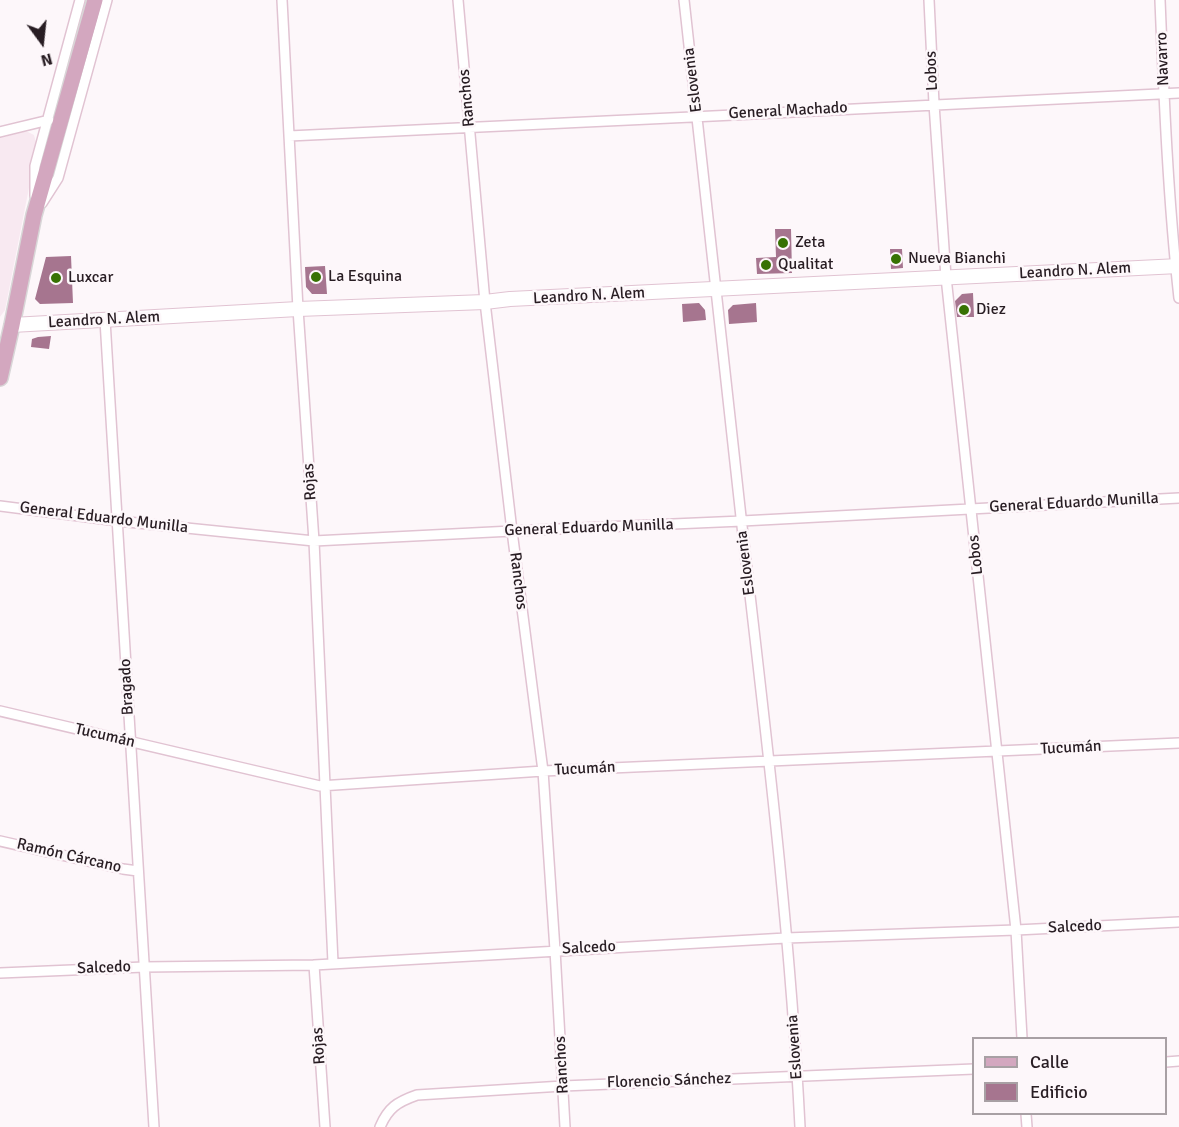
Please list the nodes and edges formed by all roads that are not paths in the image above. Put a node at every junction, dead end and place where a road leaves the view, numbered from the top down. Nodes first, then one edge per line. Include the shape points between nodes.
1 (80, 0) edge
2 (95, 0) edge
3 (107, 0) edge
4 (282, 0) edge
5 (458, 0) edge
6 (684, 0) edge
7 (930, 0) edge
8 (1160, 0) edge
9 (1179, 93) edge
10 (1164, 94) junction
11 (934, 104) junction
12 (697, 116) junction
13 (49, 120) junction
14 (470, 129) junction
15 (0, 132) edge
16 (289, 136) junction
17 (34, 215) junction
18 (1177, 267) edge
19 (946, 278) junction
20 (715, 290) junction
21 (1179, 298) edge
22 (485, 302) junction
23 (298, 309) junction
24 (105, 320) junction
25 (6, 326) edge
26 (0, 378) edge
27 (1179, 498) edge
28 (0, 506) edge
29 (971, 508) junction
30 (118, 520) junction
31 (742, 521) junction
32 (512, 531) junction
33 (314, 541) junction
34 (0, 711) edge
35 (130, 742) junction
36 (1179, 743) edge
37 (997, 752) junction
38 (769, 761) junction
39 (543, 771) junction
40 (326, 785) junction
41 (0, 841) edge
42 (138, 871) junction
43 (1179, 922) edge
44 (1016, 930) junction
45 (786, 938) junction
46 (555, 950) junction
47 (333, 963) junction
48 (314, 965) junction
49 (144, 967) junction
50 (0, 973) edge
51 (1022, 1037) edge
52 (972, 1070) edge
53 (797, 1076) junction
54 (563, 1086) junction
55 (154, 1127) edge
56 (325, 1127) edge
57 (380, 1127) edge
58 (565, 1127) edge
59 (800, 1127) edge

1 - 13 street
2 - 17 main road
3 - 17 street via 58,178
4 - 16 street, Rojas
5 - 14 street, Ranchos
6 - 12 street, Eslovenia
7 - 11 street, Lobos
8 - 10 street, Navarro
9 - 10 street, General Machado
10 - 11 street, General Machado
10 - 18 street, Navarro
11 - 12 street, General Machado
11 - 19 street, Lobos
12 - 14 street, General Machado
12 - 20 street, Eslovenia
13 - 15 street
13 - 17 street via 35,166
14 - 16 street, General Machado
14 - 22 street, Ranchos
16 - 23 street, Rojas
17 - 25 main road
18 - 19 street, Leandro N. Alem
18 - 21 street, Navarro
19 - 20 street, Leandro N. Alem
19 - 29 street, Lobos
20 - 22 street, Leandro N. Alem
20 - 31 street, Eslovenia
22 - 23 street, Leandro N. Alem
22 - 32 street, Ranchos
23 - 24 street, Leandro N. Alem
23 - 33 street, Rojas
24 - 25 street, Leandro N. Alem
24 - 30 street, Bragado
25 - 26 main road
27 - 29 street, General Eduardo Munilla
28 - 30 street, General Eduardo Munilla
29 - 31 street, General Eduardo Munilla
29 - 37 street, Lobos
30 - 33 street, General Eduardo Munilla
30 - 35 street, Bragado
31 - 32 street, General Eduardo Munilla
31 - 38 street, Eslovenia
32 - 33 street, General Eduardo Munilla
32 - 39 street, Ranchos
33 - 40 street, Rojas
34 - 35 street, Tucumán
35 - 40 street, Tucumán
35 - 42 street, Bragado
36 - 37 street, Tucumán
37 - 38 street, Tucumán
37 - 44 street, Lobos
38 - 39 street, Tucumán
38 - 45 street, Eslovenia
39 - 40 street, Tucumán
39 - 46 street, Ranchos
40 - 47 street, Rojas
41 - 42 street, Ramón Cárcano
42 - 49 street, Bragado
43 - 44 street, Salcedo
44 - 45 street, Salcedo
44 - 51 street, Lobos
45 - 46 street, Salcedo
45 - 53 street, Eslovenia
46 - 47 street, Salcedo
46 - 54 street, Ranchos
47 - 48 street, Salcedo
48 - 49 street, Salcedo
48 - 56 street, Rojas
49 - 50 street, Salcedo
49 - 55 street, Bragado
52 - 53 street, Florencio Sánchez
53 - 54 street, Florencio Sánchez
53 - 59 street, Eslovenia
54 - 57 street, Florencio Sánchez via 417,1095 396,1103
54 - 58 street, Ranchos

